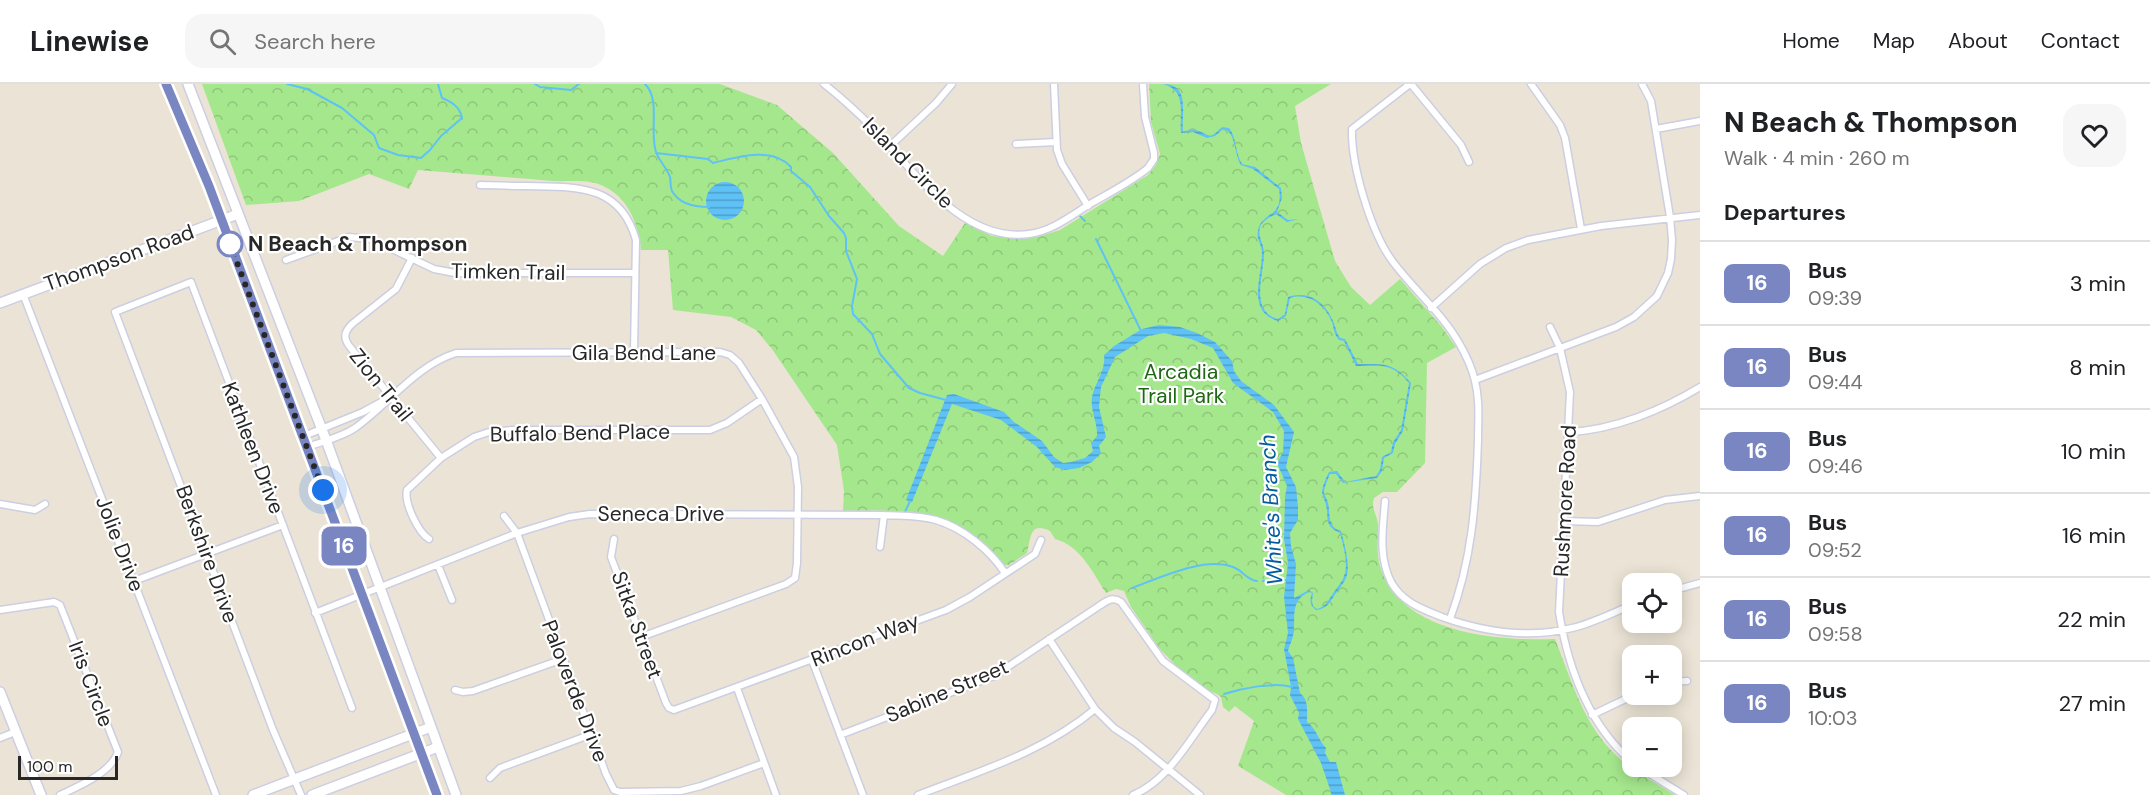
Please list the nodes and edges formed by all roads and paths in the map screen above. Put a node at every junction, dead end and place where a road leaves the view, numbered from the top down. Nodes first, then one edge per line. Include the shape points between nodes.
1 (166, 84) edge
2 (188, 84) edge
3 (952, 84) edge
4 (1054, 84) edge
5 (1143, 84) edge
6 (1411, 84) edge
7 (1531, 84) edge
8 (1642, 84) edge
9 (829, 85) edge
10 (199, 114) junction
11 (181, 120) junction
12 (1700, 121) edge
13 (1656, 129) junction
14 (1056, 142) junction
15 (1016, 144) dead end
16 (890, 146) junction
17 (1469, 162) dead end
18 (480, 185) dead end
19 (1088, 206) junction
20 (238, 214) junction
21 (1700, 214) edge
22 (1670, 217) junction
23 (222, 220) junction
24 (1581, 229) junction
25 (412, 258) junction
26 (286, 260) dead end
27 (634, 273) junction
28 (23, 294) junction
29 (0, 303) edge
30 (1431, 308) junction
31 (115, 312) joint
32 (1550, 327) dead end
33 (1560, 348) junction
34 (634, 352) junction
35 (1475, 380) junction
36 (1700, 387) edge
37 (390, 397) junction
38 (762, 399) junction
39 (322, 429) junction
40 (1569, 432) junction
41 (304, 436) junction
42 (326, 440) junction
43 (308, 447) junction
44 (441, 458) junction
45 (1700, 496) edge
46 (1385, 501) dead end
47 (0, 504) edge
48 (45, 504) dead end
49 (798, 514) junction
50 (884, 515) junction
51 (504, 516) dead end
52 (1564, 521) junction
53 (283, 525) junction
54 (517, 533) junction
55 (429, 539) dead end
56 (614, 539) dead end
57 (1041, 540) dead end
58 (880, 547) dead end
59 (207, 553) junction
60 (438, 565) junction
61 (1005, 573) junction
62 (134, 581) junction
63 (1700, 583) edge
64 (380, 587) junction
65 (1682, 588) edge
66 (362, 594) junction
67 (452, 600) dead end
68 (1622, 609) edge
69 (0, 610) edge
70 (315, 613) junction
71 (1450, 620) junction
72 (1562, 630) junction
73 (641, 637) junction
74 (1049, 639) junction
75 (563, 659) junction
76 (812, 660) junction
77 (1682, 681) edge
78 (1688, 681) dead end
79 (737, 688) junction
80 (455, 690) dead end
81 (0, 692) edge
82 (1622, 701) edge
83 (352, 708) dead end
84 (1095, 709) junction
85 (671, 710) joint
86 (1592, 715) junction
87 (431, 727) junction
88 (15, 732) junction
89 (414, 733) junction
90 (592, 734) junction
91 (840, 735) junction
92 (0, 738) edge
93 (438, 747) junction
94 (1622, 752) edge
95 (422, 753) junction
96 (764, 763) junction
97 (1168, 768) junction
98 (1655, 777) edge
99 (490, 778) dead end
100 (294, 780) junction
101 (41, 795) edge
102 (60, 795) edge
103 (216, 795) edge
104 (253, 795) edge
105 (301, 795) edge
106 (312, 795) edge
107 (437, 795) edge
108 (456, 795) edge
109 (776, 795) edge
110 (863, 795) edge
111 (918, 795) edge
112 (1133, 795) edge
113 (1200, 795) edge
114 (1684, 795) edge

1 - 11 main road
2 - 10 main road
3 - 16 street
4 - 14 street
5 - 19 street, Island Circle via 1154,159 1144,171
6 - 17 street via 1461,145
6 - 30 street via 1352,129 1352,150 1376,235
7 - 24 street via 1565,138
8 - 13 street via 1651,101
9 - 16 street, Island Circle
10 - 11 main road
10 - 20 main road
11 - 23 main road
12 - 13 street
13 - 22 street
14 - 15 street
14 - 19 street via 1062,164
16 - 19 street, Island Circle via 942,201 985,229 1029,234 1050,228
18 - 27 street via 562,186 595,191 616,204 631,225 636,240
20 - 23 main road, Thompson Road
20 - 39 main road
21 - 22 street
22 - 24 street
22 - 33 street via 1671,259 1657,296 1616,327
23 - 28 main road, Thompson Road
23 - 41 main road
24 - 30 street via 1528,240 1506,249 1466,275
25 - 26 street, Timken Trail via 371,239 349,237
25 - 27 street, Timken Trail via 434,269 455,273
25 - 37 street, Zion Trail via 396,289 346,329 350,347
27 - 34 street
28 - 29 main road, Thompson Road
28 - 62 street, Jolie Drive
30 - 35 street via 1458,341
31 - 53 street, Kathleen Drive via 191,282
31 - 59 street, Berkshire Drive
32 - 33 street, Rushmore Road
33 - 35 street
33 - 40 street, Rushmore Road via 1570,392
34 - 37 street, Gila Bend Lane via 456,353 427,367
34 - 38 street, Gila Bend Lane via 730,355
35 - 71 street via 1479,399 1473,529 1463,582
36 - 40 street via 1676,401 1599,429
37 - 39 street, Gila Bend Lane
37 - 42 street, Gila Bend Lane via 352,430
37 - 44 street, Zion Trail
38 - 44 street, Buffalo Bend Place via 728,423 710,430 498,431 474,437
38 - 49 street, Gila Bend Lane via 794,457
39 - 41 street, Gila Bend Lane
39 - 42 main road
40 - 52 street, Rushmore Road
41 - 43 main road
42 - 43 street, Gila Bend Lane
42 - 64 main road
43 - 66 main road
44 - 55 street, Buffalo Bend Place via 407,490 406,498 417,526
45 - 52 street via 1665,500 1598,522
46 - 71 street via 1381,544 1390,580 1402,597 1418,608
47 - 48 street via 35,510
49 - 50 street, Seneca Drive
49 - 54 street, Seneca Drive via 590,514
49 - 73 street, Gila Bend Lane via 793,580
50 - 58 street
50 - 61 street, Seneca Drive via 922,517 950,526 990,555
51 - 54 street, Paloverde Drive
52 - 72 street, Rushmore Road via 1559,612
53 - 59 street
53 - 70 street, Kathleen Drive
54 - 60 street, Seneca Drive
54 - 75 street, Paloverde Drive
56 - 73 street, Sitka Street via 611,557
57 - 61 street, Rincon Way via 1035,554
59 - 62 street
59 - 100 street, Berkshire Drive
60 - 64 street, Seneca Drive
60 - 67 street
61 - 76 street, Rincon Way via 946,610
62 - 103 street, Jolie Drive
63 - 65 street
64 - 66 street, Seneca Drive
64 - 87 main road
66 - 70 street, Seneca Drive
66 - 89 main road
68 - 72 street
69 - 102 street, Iris Circle via 54,602 60,605 118,752 101,773
70 - 83 street, Kathleen Drive
71 - 72 street via 1509,633
72 - 86 street, Rushmore Road
73 - 85 street, Sitka Street
74 - 84 street
74 - 91 street, Sabine Street via 994,676
74 - 97 street, Sabine Street via 1116,599 1163,661 1215,700 1212,710
75 - 80 street via 472,691
75 - 90 street, Paloverde Drive
76 - 79 street, Rincon Way
76 - 91 street
77 - 78 street
79 - 85 street, Rincon Way
79 - 96 street
81 - 88 main road
82 - 86 street
84 - 97 street
84 - 111 street via 1042,746
86 - 94 street, Rushmore Road
87 - 89 main road
87 - 93 main road
88 - 92 street
88 - 101 main road
89 - 95 main road
89 - 100 main road
90 - 96 street, Paloverde Drive via 612,787 621,792 701,786
90 - 99 street via 500,768
91 - 110 street
93 - 95 main road
93 - 108 main road
95 - 106 main road
95 - 107 main road
96 - 109 street
97 - 112 street via 1153,785
97 - 113 street
98 - 114 street
100 - 104 main road
100 - 105 street, Berkshire Drive

